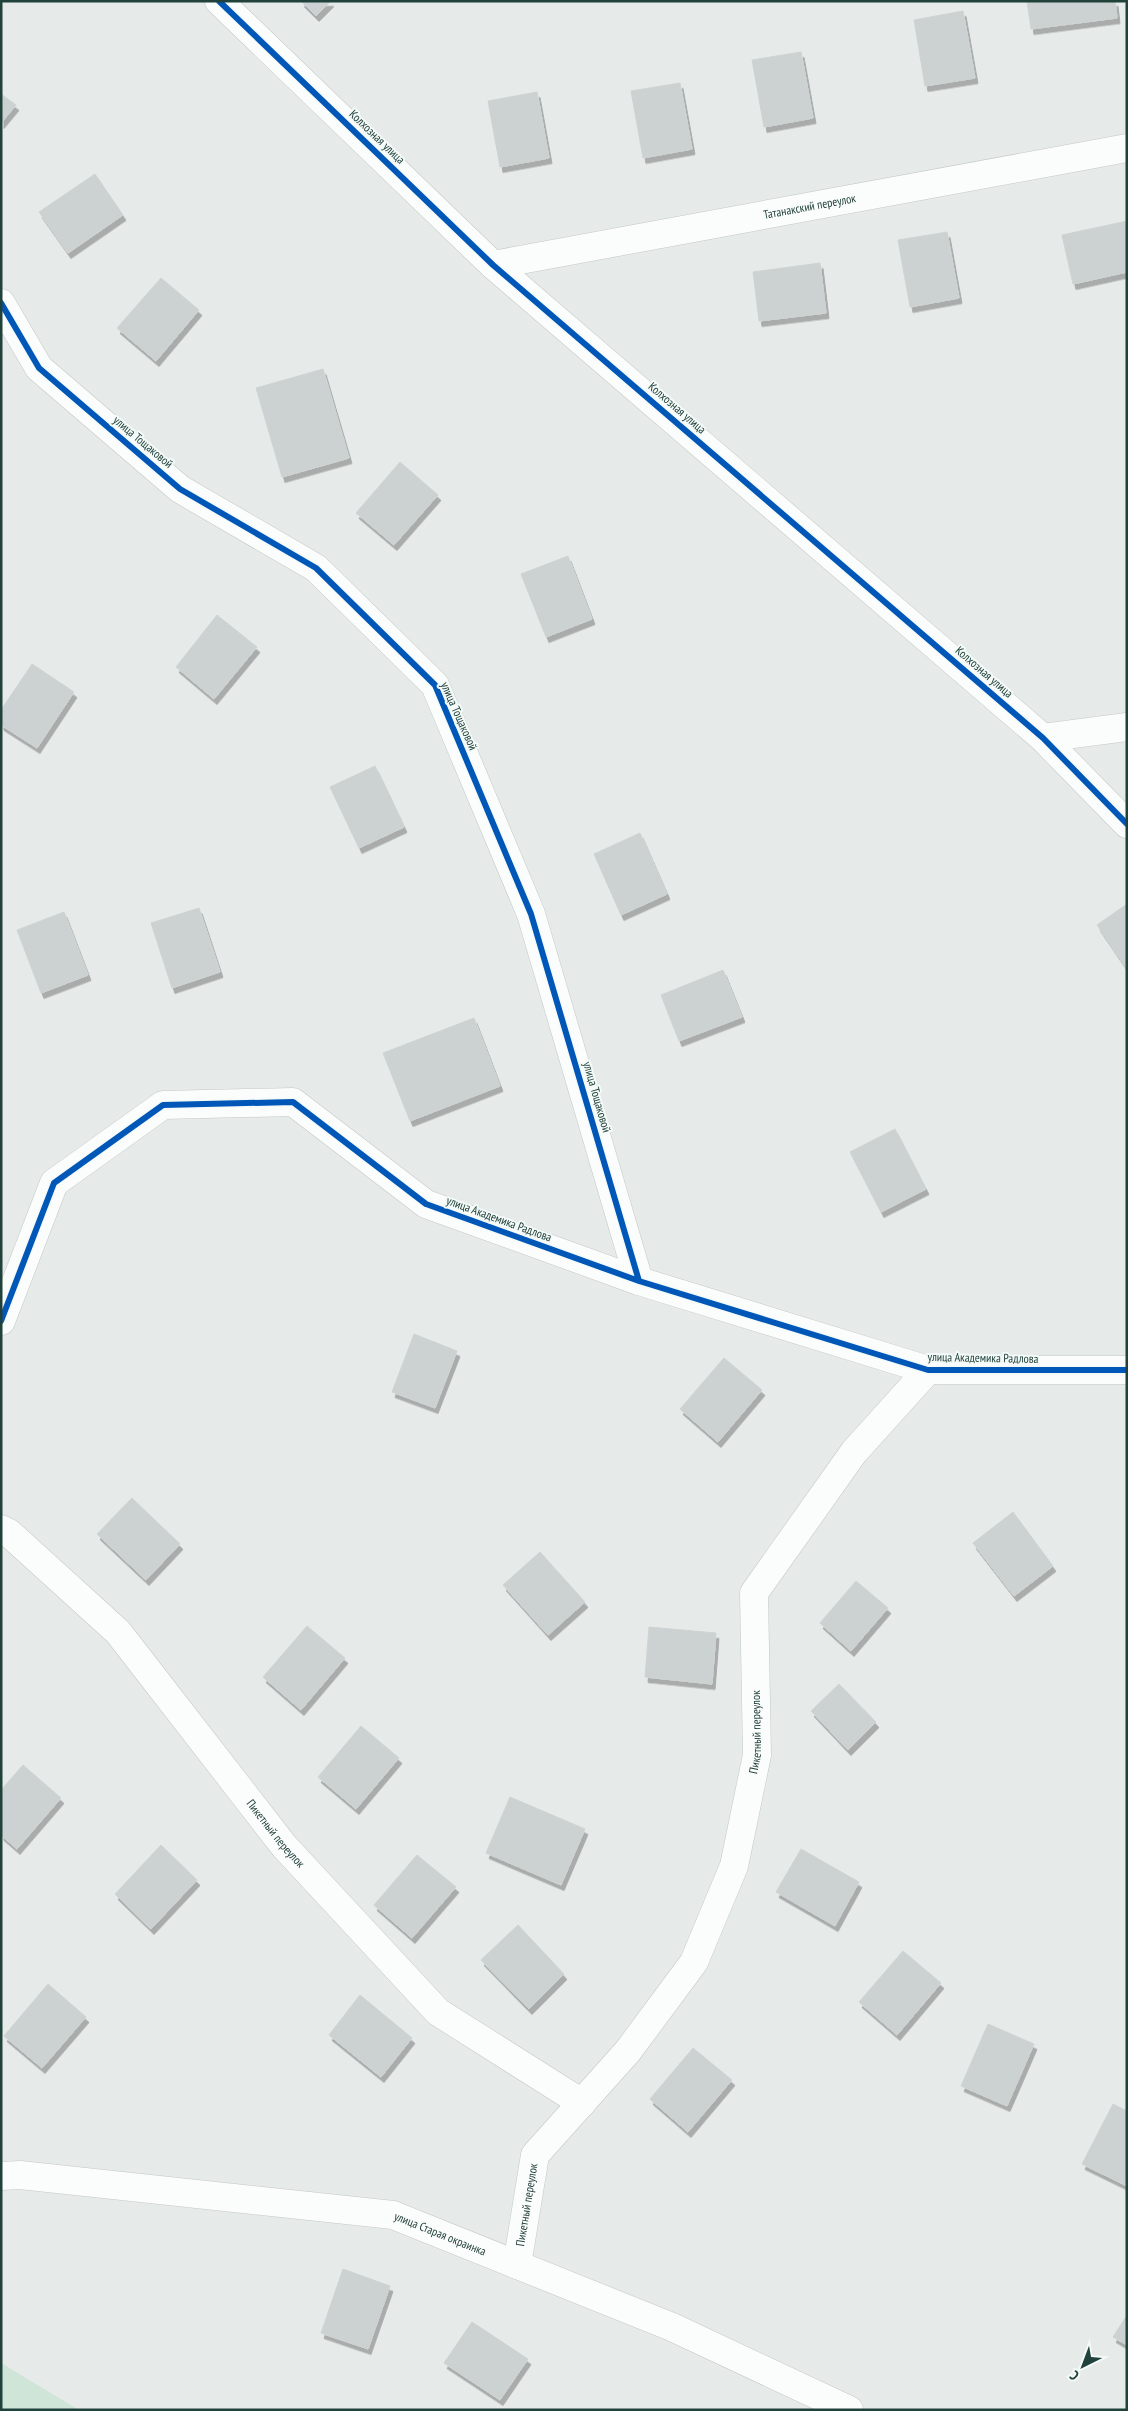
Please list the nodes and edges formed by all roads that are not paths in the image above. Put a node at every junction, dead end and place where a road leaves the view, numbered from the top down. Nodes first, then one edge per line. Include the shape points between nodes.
1 (219, 1) edge
2 (1127, 148) edge
3 (493, 265) junction
4 (1, 303) edge
5 (1127, 727) edge
6 (1043, 738) junction
7 (1127, 824) edge
8 (639, 1280) junction
9 (1, 1321) edge
10 (928, 1370) junction
11 (1127, 1370) edge
12 (1, 1529) edge
13 (582, 2103) junction
14 (1, 2176) edge
15 (517, 2265) junction
16 (849, 2410) edge

1 - 3 street, Колхозная улица
2 - 3 street, Татанакский переулок
3 - 6 street, Колхозная улица
4 - 8 street, улица Тощаковой via 39,368 180,489 316,568 434,685 531,914
5 - 6 street
6 - 7 street, Колхозная улица
8 - 9 street, улица Академика Радлова via 426,1204 293,1102 162,1105 54,1183
8 - 10 street, улица Академика Радлова
10 - 11 street, улица Академика Радлова
10 - 13 street, Пикетный переулок via 854,1452 754,1593 757,1756 734,1866 694,1962 628,2052
12 - 13 street, Пикетный переулок via 118,1632 284,1846 438,2012
13 - 15 street, Пикетный переулок via 535,2155
14 - 15 street, улица Старая окраинка via 393,2215
15 - 16 street, улица Старая окраинка via 672,2327

